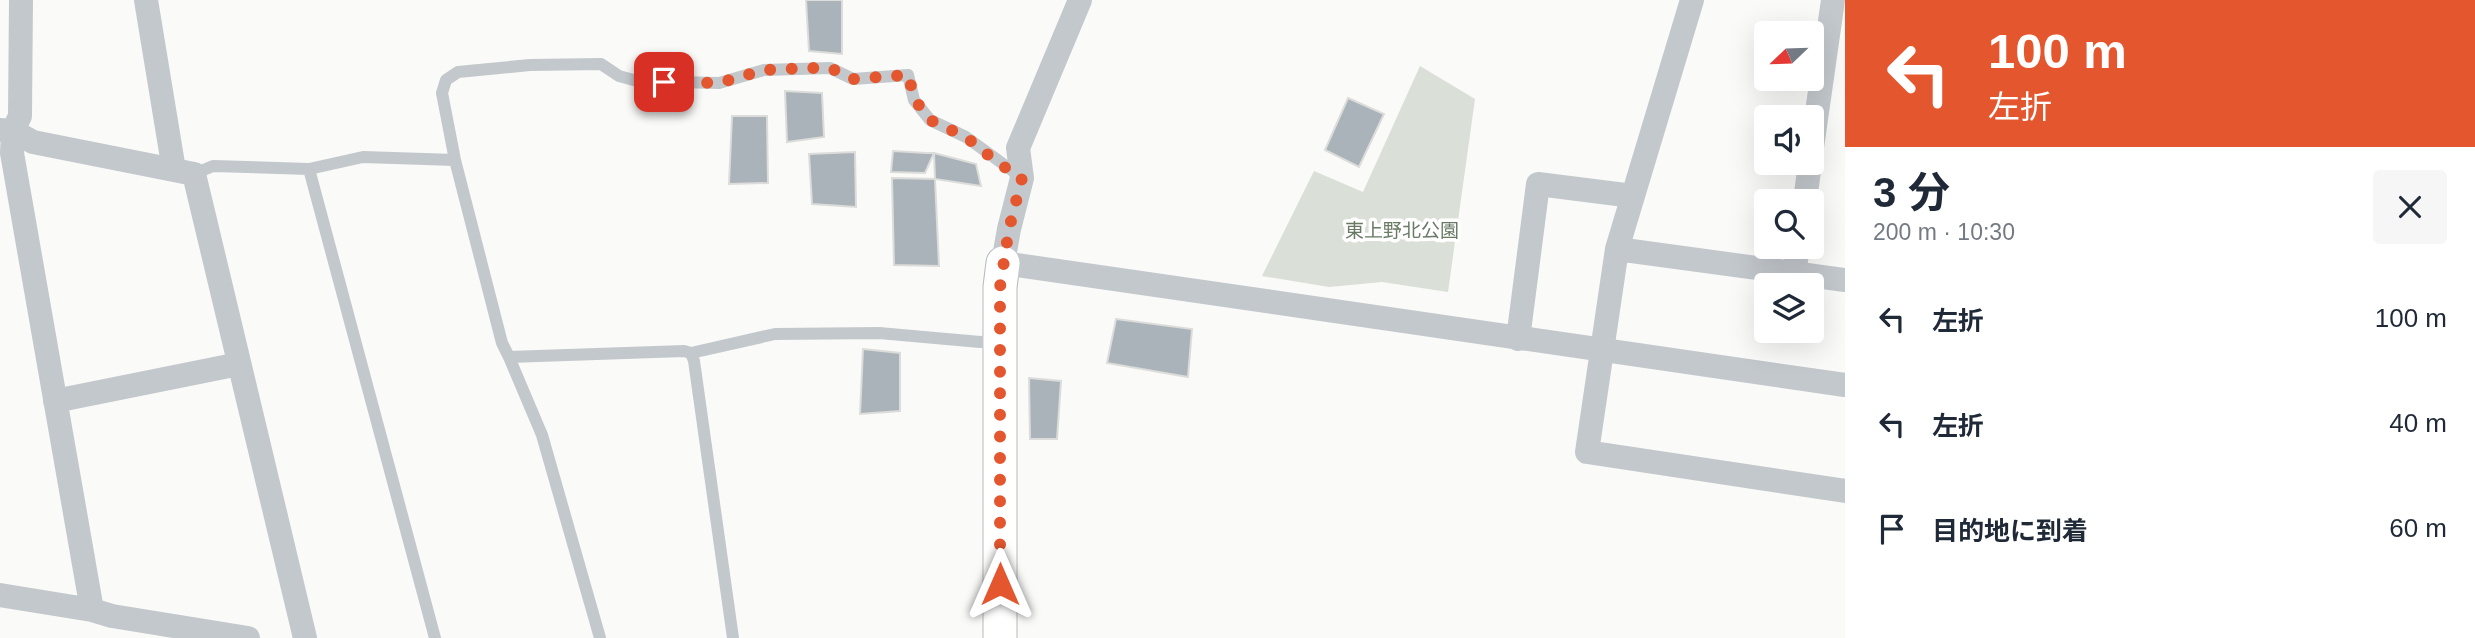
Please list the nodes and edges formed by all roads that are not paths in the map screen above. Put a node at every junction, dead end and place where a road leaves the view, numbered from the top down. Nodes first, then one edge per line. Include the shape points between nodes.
1 (21, 0) edge
2 (146, 0) edge
3 (1080, 0) edge
4 (1692, 0) edge
5 (1833, 0) edge
6 (1818, 105) edge
7 (6, 131) edge
8 (455, 160) junction
9 (309, 169) junction
10 (184, 172) junction
11 (1022, 178) junction
12 (1633, 196) junction
13 (1618, 249) junction
14 (1003, 263) junction
15 (1787, 273) edge
16 (1824, 278) edge
17 (1845, 280) edge
18 (1518, 339) junction
19 (1000, 341) junction
20 (1602, 350) junction
21 (691, 353) junction
22 (509, 357) junction
23 (239, 364) junction
24 (1845, 385) edge
25 (55, 401) junction
26 (1845, 491) edge
27 (0, 595) edge
28 (104, 621) edge
29 (248, 638) edge
30 (305, 638) edge
31 (435, 638) edge
32 (600, 638) edge
33 (733, 638) edge
34 (1000, 638) edge

1 - 7 street via 20,116
2 - 10 street
3 - 11 street via 1018,148
4 - 12 street
5 - 6 street
7 - 10 street via 33,142
7 - 25 street
8 - 9 lane via 363,157
8 - 11 lane via 442,93 446,80 458,72 601,64 637,81 719,83 764,70 830,68 853,79 908,75 915,100 930,120 966,137
8 - 22 lane
9 - 10 lane via 213,166
9 - 31 lane
10 - 23 street
11 - 14 street
12 - 13 street
12 - 18 street via 1538,184
13 - 15 street
13 - 20 street
14 - 18 street
14 - 19 street
16 - 17 street
18 - 20 street
19 - 21 lane via 879,333 775,334
19 - 34 street
20 - 24 street
20 - 26 street via 1587,452
21 - 22 lane
21 - 33 lane
22 - 32 lane via 542,435
23 - 25 street
23 - 30 street
25 - 28 street
27 - 28 street
28 - 29 street

